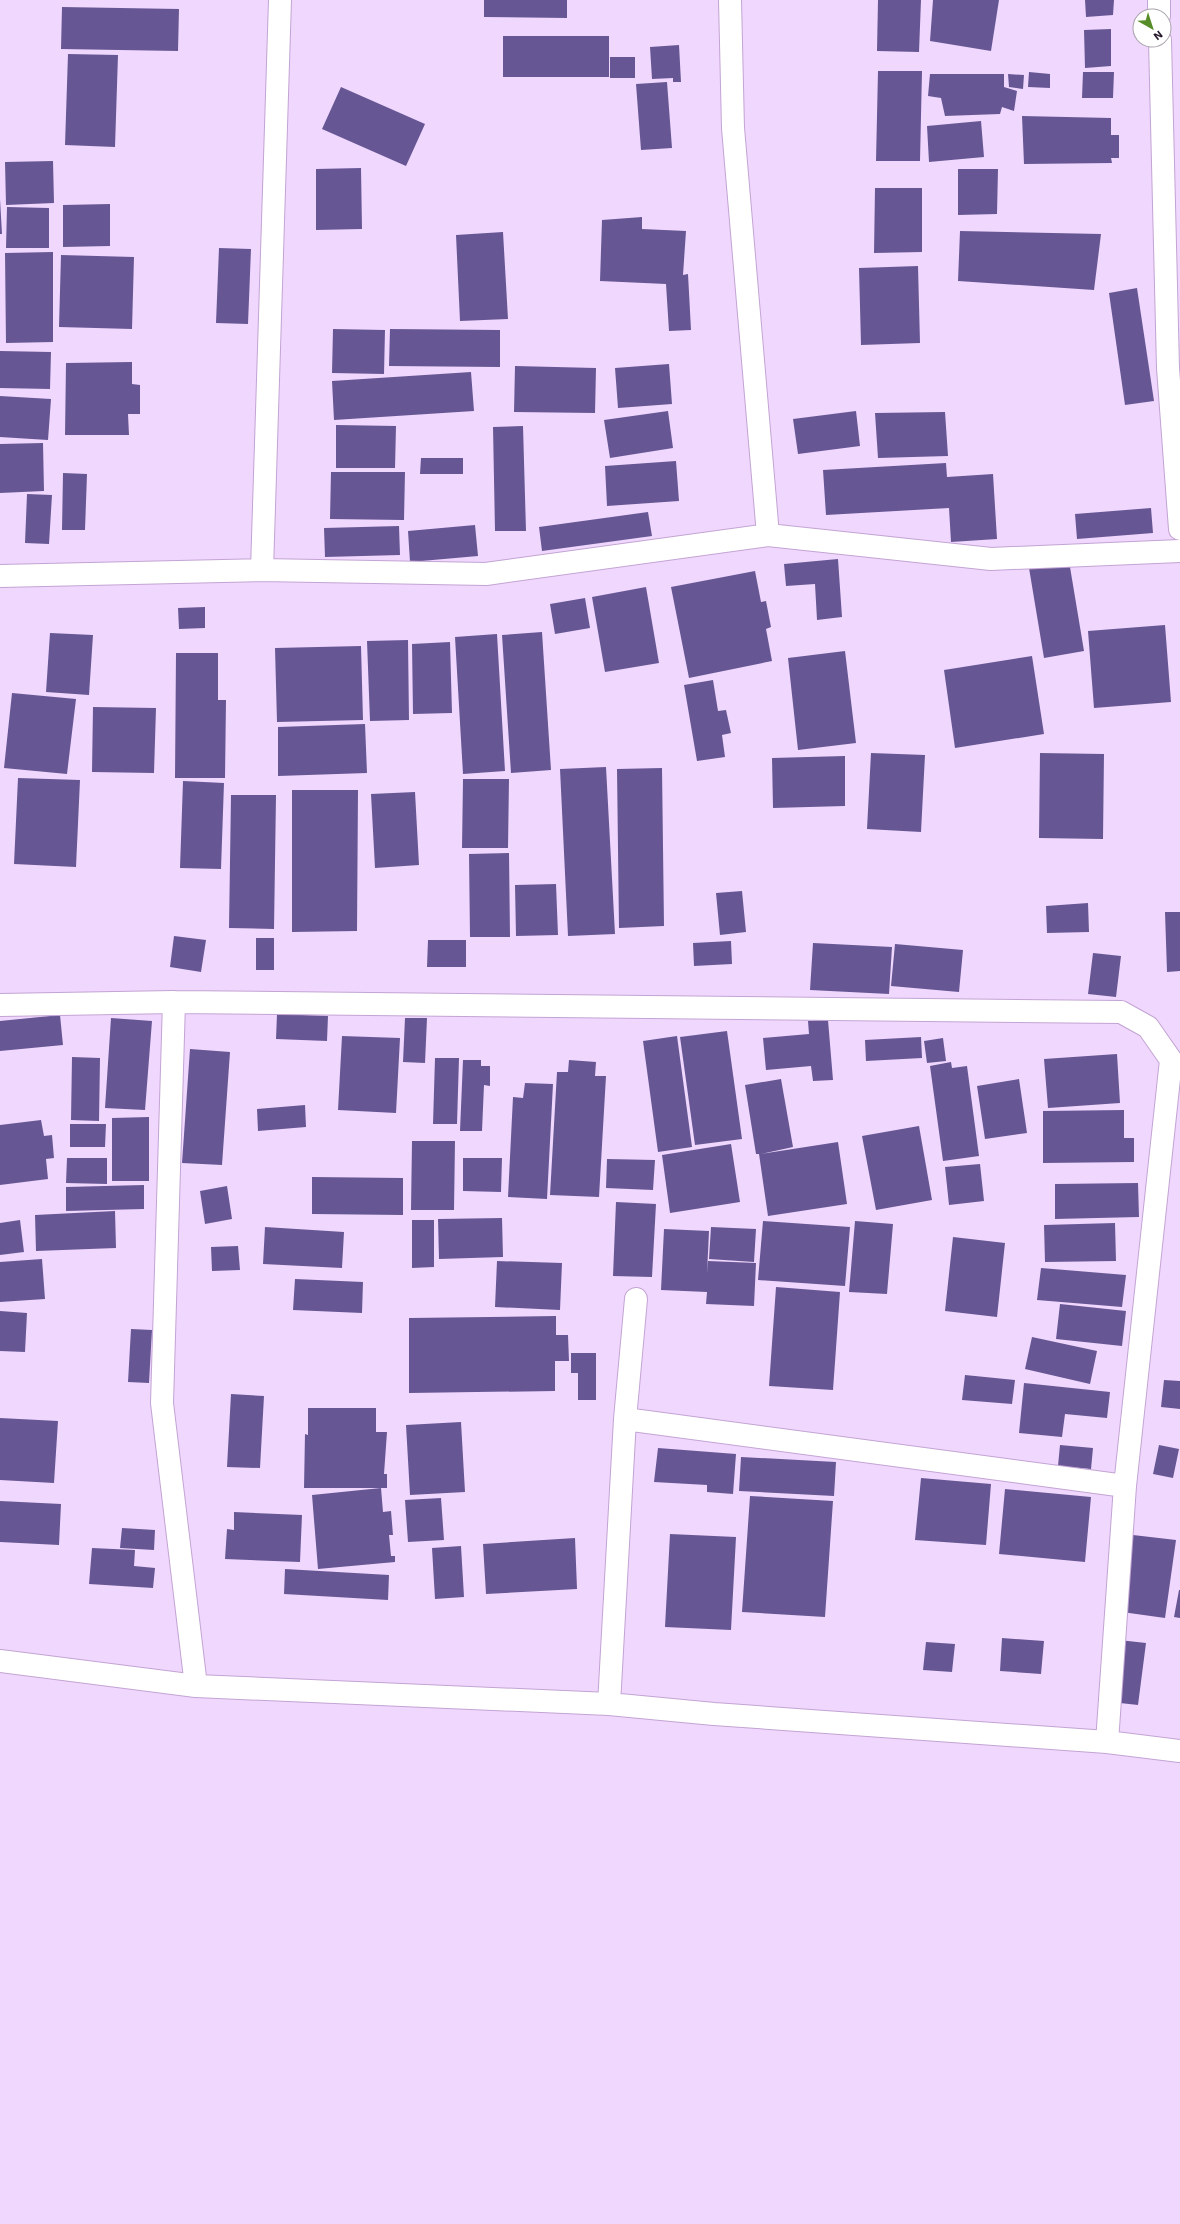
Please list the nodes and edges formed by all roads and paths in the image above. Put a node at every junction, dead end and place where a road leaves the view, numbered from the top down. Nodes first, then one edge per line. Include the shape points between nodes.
1 (280, 0) edge
2 (730, 0) edge
3 (1160, 48) edge
4 (1180, 529) edge
5 (768, 535) junction
6 (1180, 551) edge
7 (262, 570) junction
8 (0, 576) edge
9 (174, 1002) junction
10 (0, 1004) edge
11 (1176, 1056) edge
12 (636, 1299) dead end
13 (625, 1419) junction
14 (1125, 1486) junction
15 (0, 1661) edge
16 (196, 1686) junction
17 (609, 1704) junction
18 (1107, 1742) junction
19 (1180, 1751) edge

1 - 7 street
2 - 5 street via 733,128
3 - 4 street via 1168,368
5 - 6 street via 991,559
5 - 7 street via 486,574
7 - 8 street
9 - 10 street
9 - 11 street via 1121,1012 1148,1027
9 - 16 street via 162,1403
11 - 14 street
12 - 13 street
13 - 14 street
13 - 17 street
14 - 18 street
15 - 16 street
16 - 17 street
17 - 18 street
18 - 19 street

